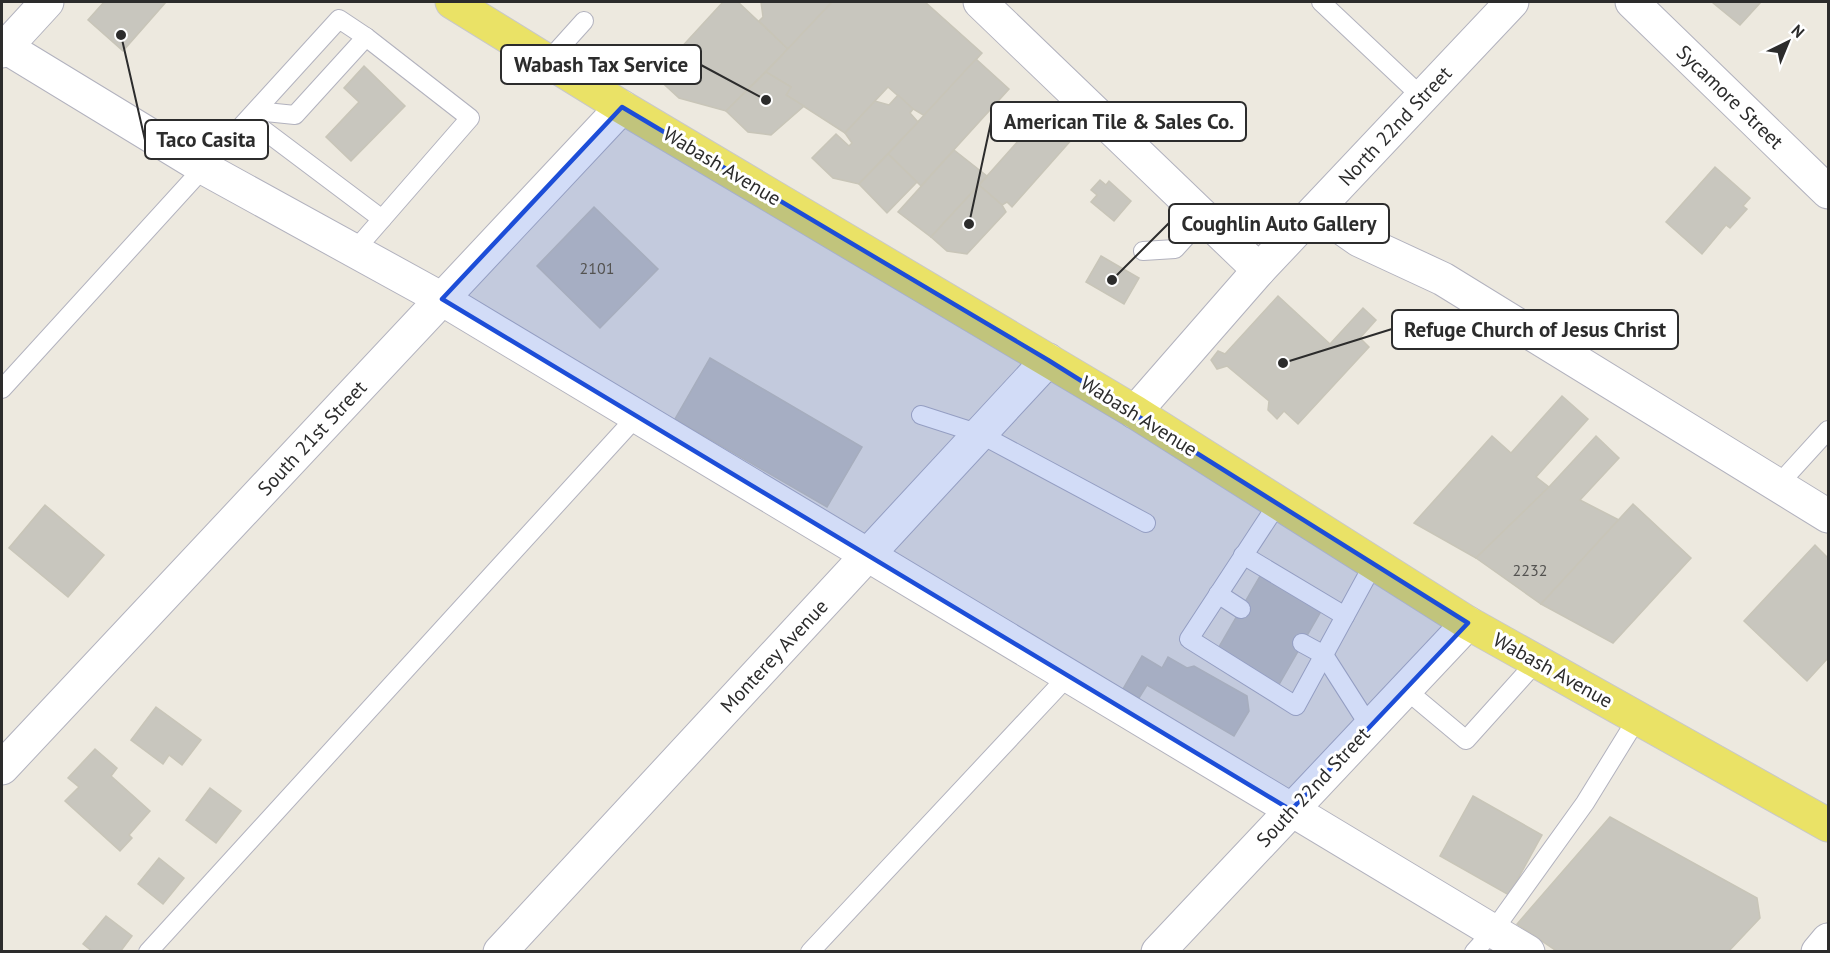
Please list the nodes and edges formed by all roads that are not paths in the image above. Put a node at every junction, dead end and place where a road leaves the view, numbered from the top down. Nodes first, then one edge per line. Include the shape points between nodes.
1 (47, 2) edge
2 (452, 2) edge
3 (980, 2) edge
4 (1321, 2) edge
5 (1512, 2) edge
6 (1632, 2) edge
7 (584, 21) dead end
8 (366, 37) junction
9 (3, 48) edge
10 (548, 61) junction
11 (1422, 97) junction
12 (622, 107) junction
13 (252, 115) junction
14 (204, 168) junction
15 (1828, 192) edge
16 (1316, 210) junction
17 (1204, 217) junction
18 (382, 219) junction
19 (355, 250) junction
20 (1143, 251) dead end
21 (1259, 270) junction
22 (442, 298) junction
23 (1048, 360) junction
24 (2, 389) edge
25 (1135, 412) junction
26 (921, 415) dead end
27 (637, 416) junction
28 (1828, 430) edge
29 (980, 434) junction
30 (1778, 485) junction
31 (1278, 503) junction
32 (1828, 516) edge
33 (1146, 523) dead end
34 (868, 555) junction
35 (1243, 555) junction
36 (1374, 563) junction
37 (1218, 594) junction
38 (1241, 609) dead end
39 (1345, 616) junction
40 (1468, 622) junction
41 (1302, 644) dead end
42 (1324, 655) junction
43 (1537, 661) junction
44 (1068, 676) junction
45 (1405, 689) junction
46 (1638, 717) junction
47 (1370, 727) junction
48 (2, 768) edge
49 (1291, 810) junction
50 (1826, 818) edge
51 (1828, 940) edge
52 (1484, 941) edge
53 (148, 951) edge
54 (500, 951) edge
55 (810, 951) edge
56 (1158, 951) edge
57 (1528, 951) edge
58 (1818, 951) edge

1 - 9 street
2 - 10 main road, Wabash Avenue
3 - 17 street
4 - 11 lane
5 - 11 street, North 22nd Street
6 - 15 street, Sycamore Street
7 - 10 lane
8 - 13 lane via 295,115
8 - 13 lane via 339,19
8 - 18 lane via 470,118
9 - 14 street
10 - 12 main road, Wabash Avenue
11 - 16 street, North 22nd Street
12 - 22 street, South 21st Street
12 - 23 main road, Wabash Avenue
13 - 14 lane
13 - 18 lane
14 - 19 street
14 - 24 lane
16 - 21 street, North 22nd Street
16 - 30 street via 1359,240 1443,279
17 - 20 lane via 1175,249
17 - 21 street
18 - 19 lane
19 - 22 street
21 - 25 street, North 22nd Street
22 - 27 street
22 - 48 street, South 21st Street
23 - 25 main road, Wabash Avenue
23 - 29 street, Monterey Avenue
25 - 31 main road, Wabash Avenue
26 - 29 lane
27 - 34 street
27 - 53 lane
28 - 30 lane
29 - 33 lane
29 - 34 street, Monterey Avenue
30 - 32 street
31 - 35 lane
31 - 36 main road, Wabash Avenue
34 - 44 street
34 - 54 street, Monterey Avenue
35 - 37 lane
35 - 39 lane
36 - 39 lane
36 - 40 main road, Wabash Avenue
37 - 38 lane
37 - 42 lane via 1189,639 1296,706
39 - 42 lane
40 - 43 main road, Wabash Avenue
40 - 45 street, South 22nd Street
41 - 42 lane
42 - 47 lane
43 - 45 lane via 1466,740
43 - 46 main road, Wabash Avenue
44 - 49 street
44 - 55 lane
45 - 47 street, South 22nd Street
46 - 50 main road, Wabash Avenue
46 - 52 lane via 1585,803
47 - 49 street, South 22nd Street
49 - 52 street
49 - 56 street, South 22nd Street
51 - 58 street
52 - 57 street

